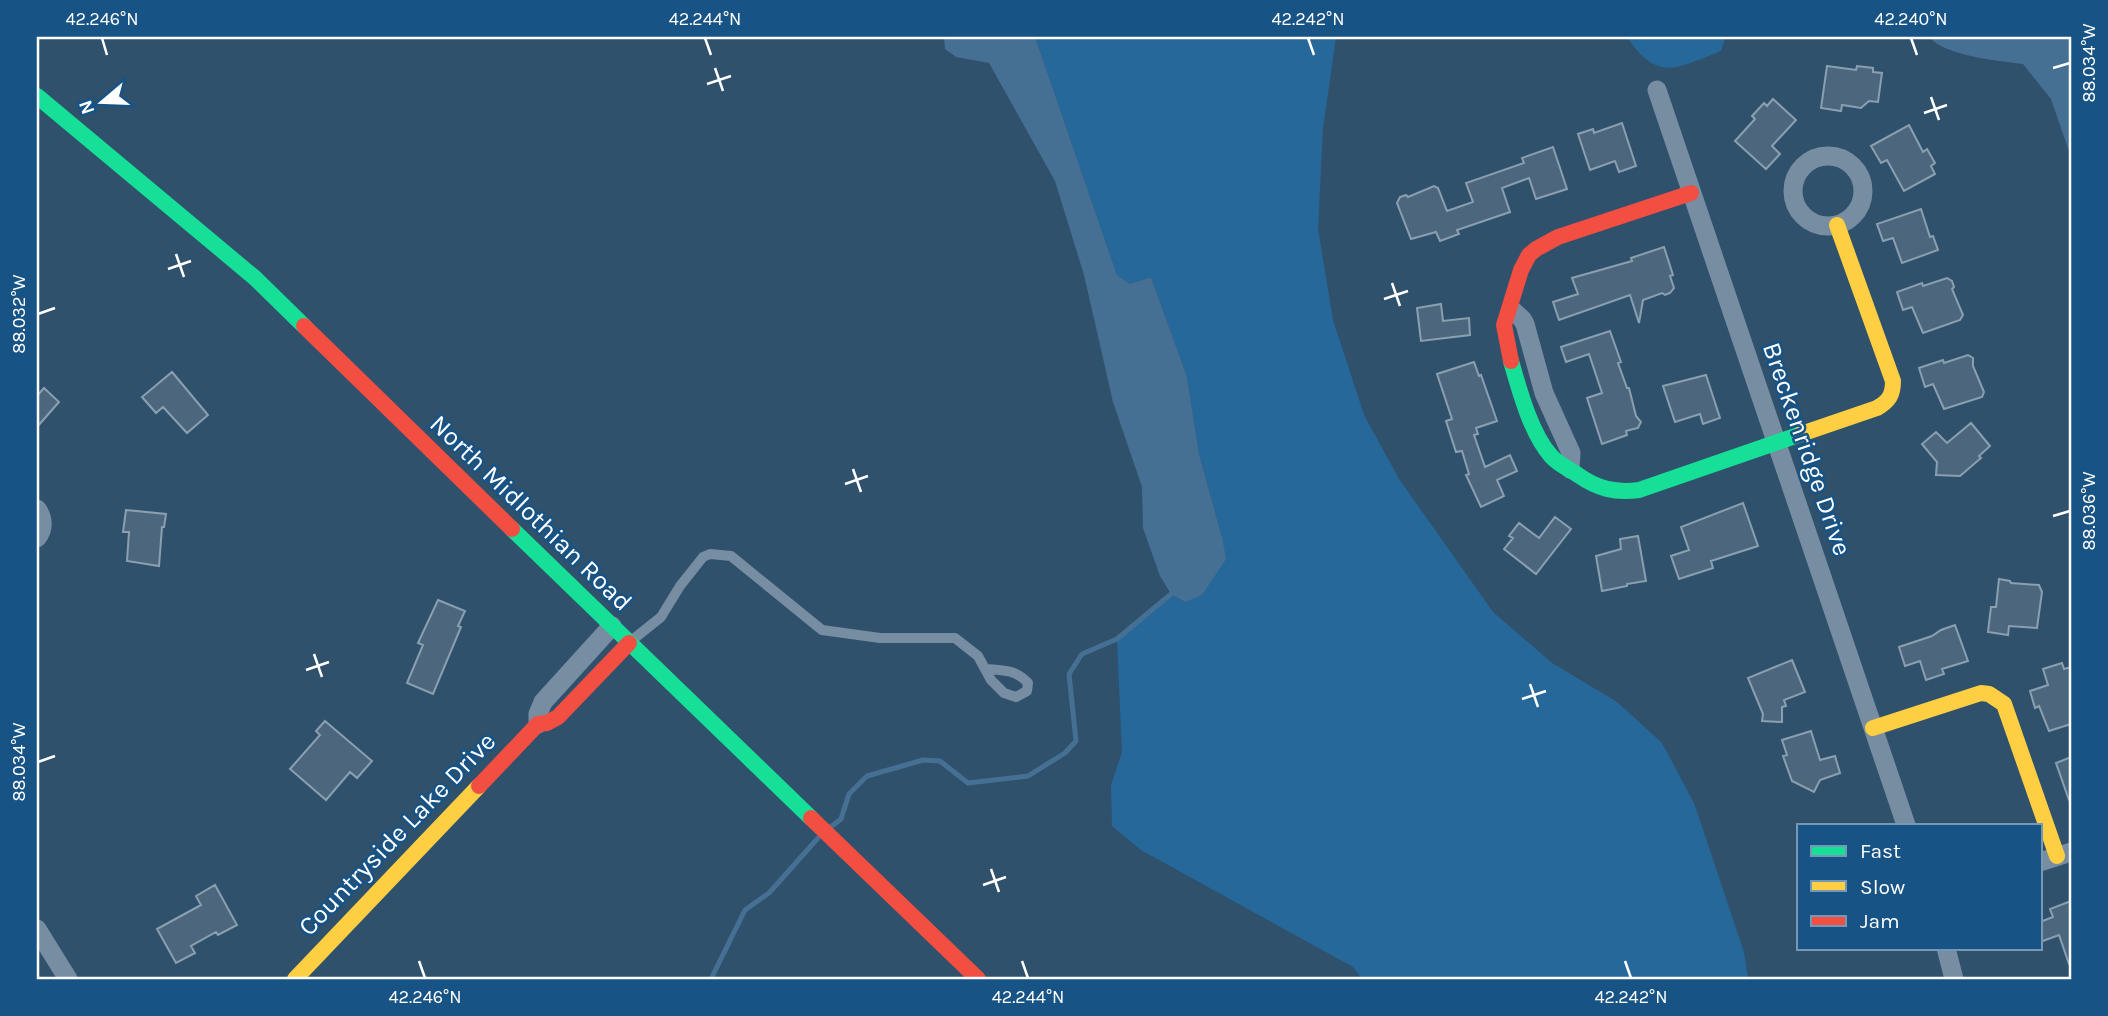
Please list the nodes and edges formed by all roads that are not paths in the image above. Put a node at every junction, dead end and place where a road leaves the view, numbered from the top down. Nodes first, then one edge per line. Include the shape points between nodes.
1 (1657, 90) dead end
2 (37, 96) edge
3 (1690, 193) junction
4 (1838, 225) dead end
5 (1511, 309) joint
6 (1777, 442) junction
7 (1570, 470) joint
8 (37, 509) edge
9 (37, 538) edge
10 (612, 625) junction
11 (629, 643) junction
12 (987, 669) dead end
13 (538, 724) junction
14 (1873, 729) junction
15 (1906, 824) edge
16 (2056, 857) edge
17 (37, 929) edge
18 (1947, 950) edge
19 (68, 979) edge
20 (295, 979) edge
21 (978, 979) edge
22 (1954, 979) edge

1 - 3 street, Breckenridge Drive
2 - 10 street, North Midlothian Road via 256,278
3 - 5 street via 1539,245 1524,261
3 - 6 street, Breckenridge Drive
4 - 6 street via 1893,381 1892,396 1877,408
5 - 7 street via 1525,324 1544,393 1571,453
6 - 7 street via 1623,494 1606,492
6 - 14 street, Breckenridge Drive
8 - 9 street via 43,524
10 - 11 street, North Midlothian Road
10 - 13 street, Countryside Lake Drive via 542,702
11 - 12 lane via 661,617 680,586 710,554 731,556 822,630 880,638 955,638
11 - 13 street, Countryside Lake Drive via 558,717
11 - 21 street, North Midlothian Road
13 - 20 street, Countryside Lake Drive
14 - 15 street, Breckenridge Drive
14 - 16 street via 1981,693 2004,704
17 - 19 street
18 - 22 street

